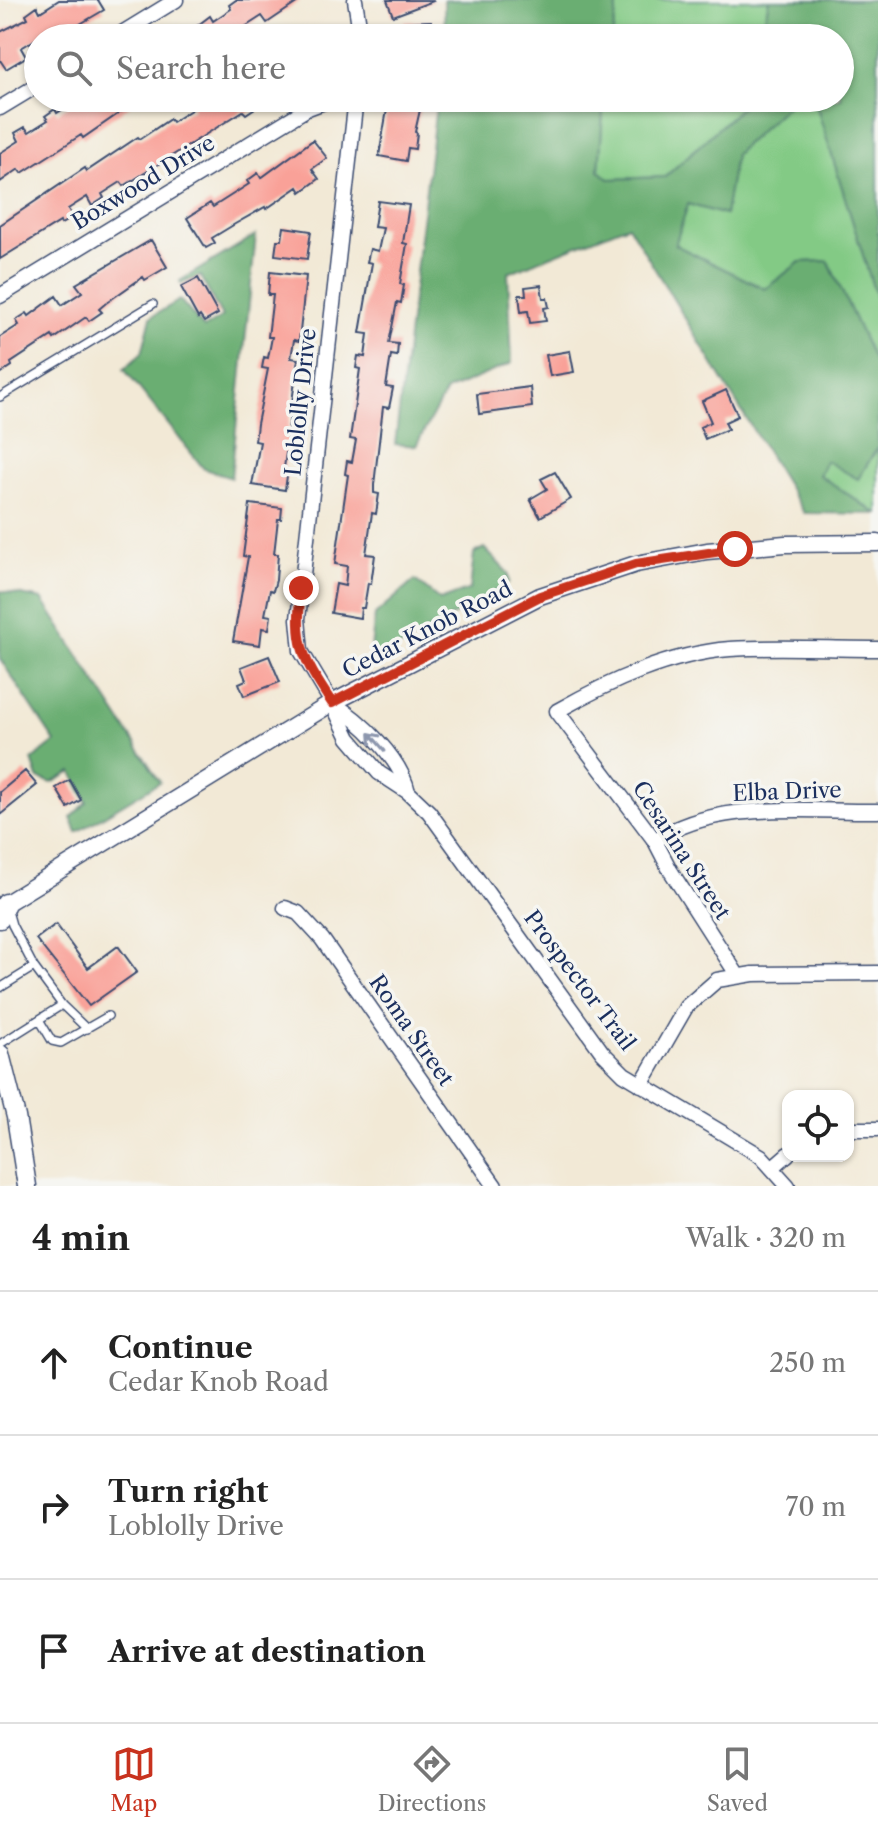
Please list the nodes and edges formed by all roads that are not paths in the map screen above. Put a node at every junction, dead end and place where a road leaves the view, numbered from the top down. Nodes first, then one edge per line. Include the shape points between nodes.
1 (176, 0) edge
2 (355, 0) edge
3 (137, 24) edge
4 (359, 24) edge
5 (24, 93) edge
6 (0, 108) edge
7 (294, 112) edge
8 (355, 112) edge
9 (0, 296) edge
10 (153, 304) dead end
11 (0, 397) edge
12 (878, 543) edge
13 (878, 649) edge
14 (332, 703) junction
15 (878, 811) edge
16 (655, 841) junction
17 (285, 908) dead end
18 (2, 910) edge
19 (34, 967) junction
20 (878, 973) edge
21 (738, 976) junction
22 (0, 988) edge
23 (62, 1005) junction
24 (108, 1016) dead end
25 (40, 1021) junction
26 (87, 1029) junction
27 (0, 1044) edge
28 (0, 1054) edge
29 (641, 1085) junction
30 (854, 1129) edge
31 (878, 1129) edge
32 (782, 1159) edge
33 (773, 1167) junction
34 (27, 1186) edge
35 (495, 1186) edge
36 (788, 1186) edge

1 - 3 street
2 - 4 street
5 - 6 street
7 - 9 street, Boxwood Drive
8 - 14 street, Loblolly Drive via 298,619 301,651
10 - 11 lane
12 - 14 street, Cedar Knob Road via 785,544 636,564 540,596
13 - 16 street, Cesarina Street via 730,649 698,654 600,686 557,711
14 - 18 street, Cedar Knob Road
14 - 29 street, Prospector Trail via 352,714 396,764 408,792 429,812 602,1052
15 - 16 street, Elba Drive via 743,812 686,825
16 - 21 street, Cesarina Street
17 - 35 street, Roma Street via 298,913 322,939
18 - 19 lane
19 - 22 lane
19 - 23 lane
20 - 21 street
21 - 29 street via 717,980 686,1007
23 - 25 lane
23 - 26 lane
24 - 26 lane
25 - 26 lane via 52,1041 61,1043
25 - 27 lane
28 - 34 main road
29 - 33 street, Prospector Trail via 741,1142
30 - 31 street
32 - 33 street
33 - 36 street, Prospector Trail

